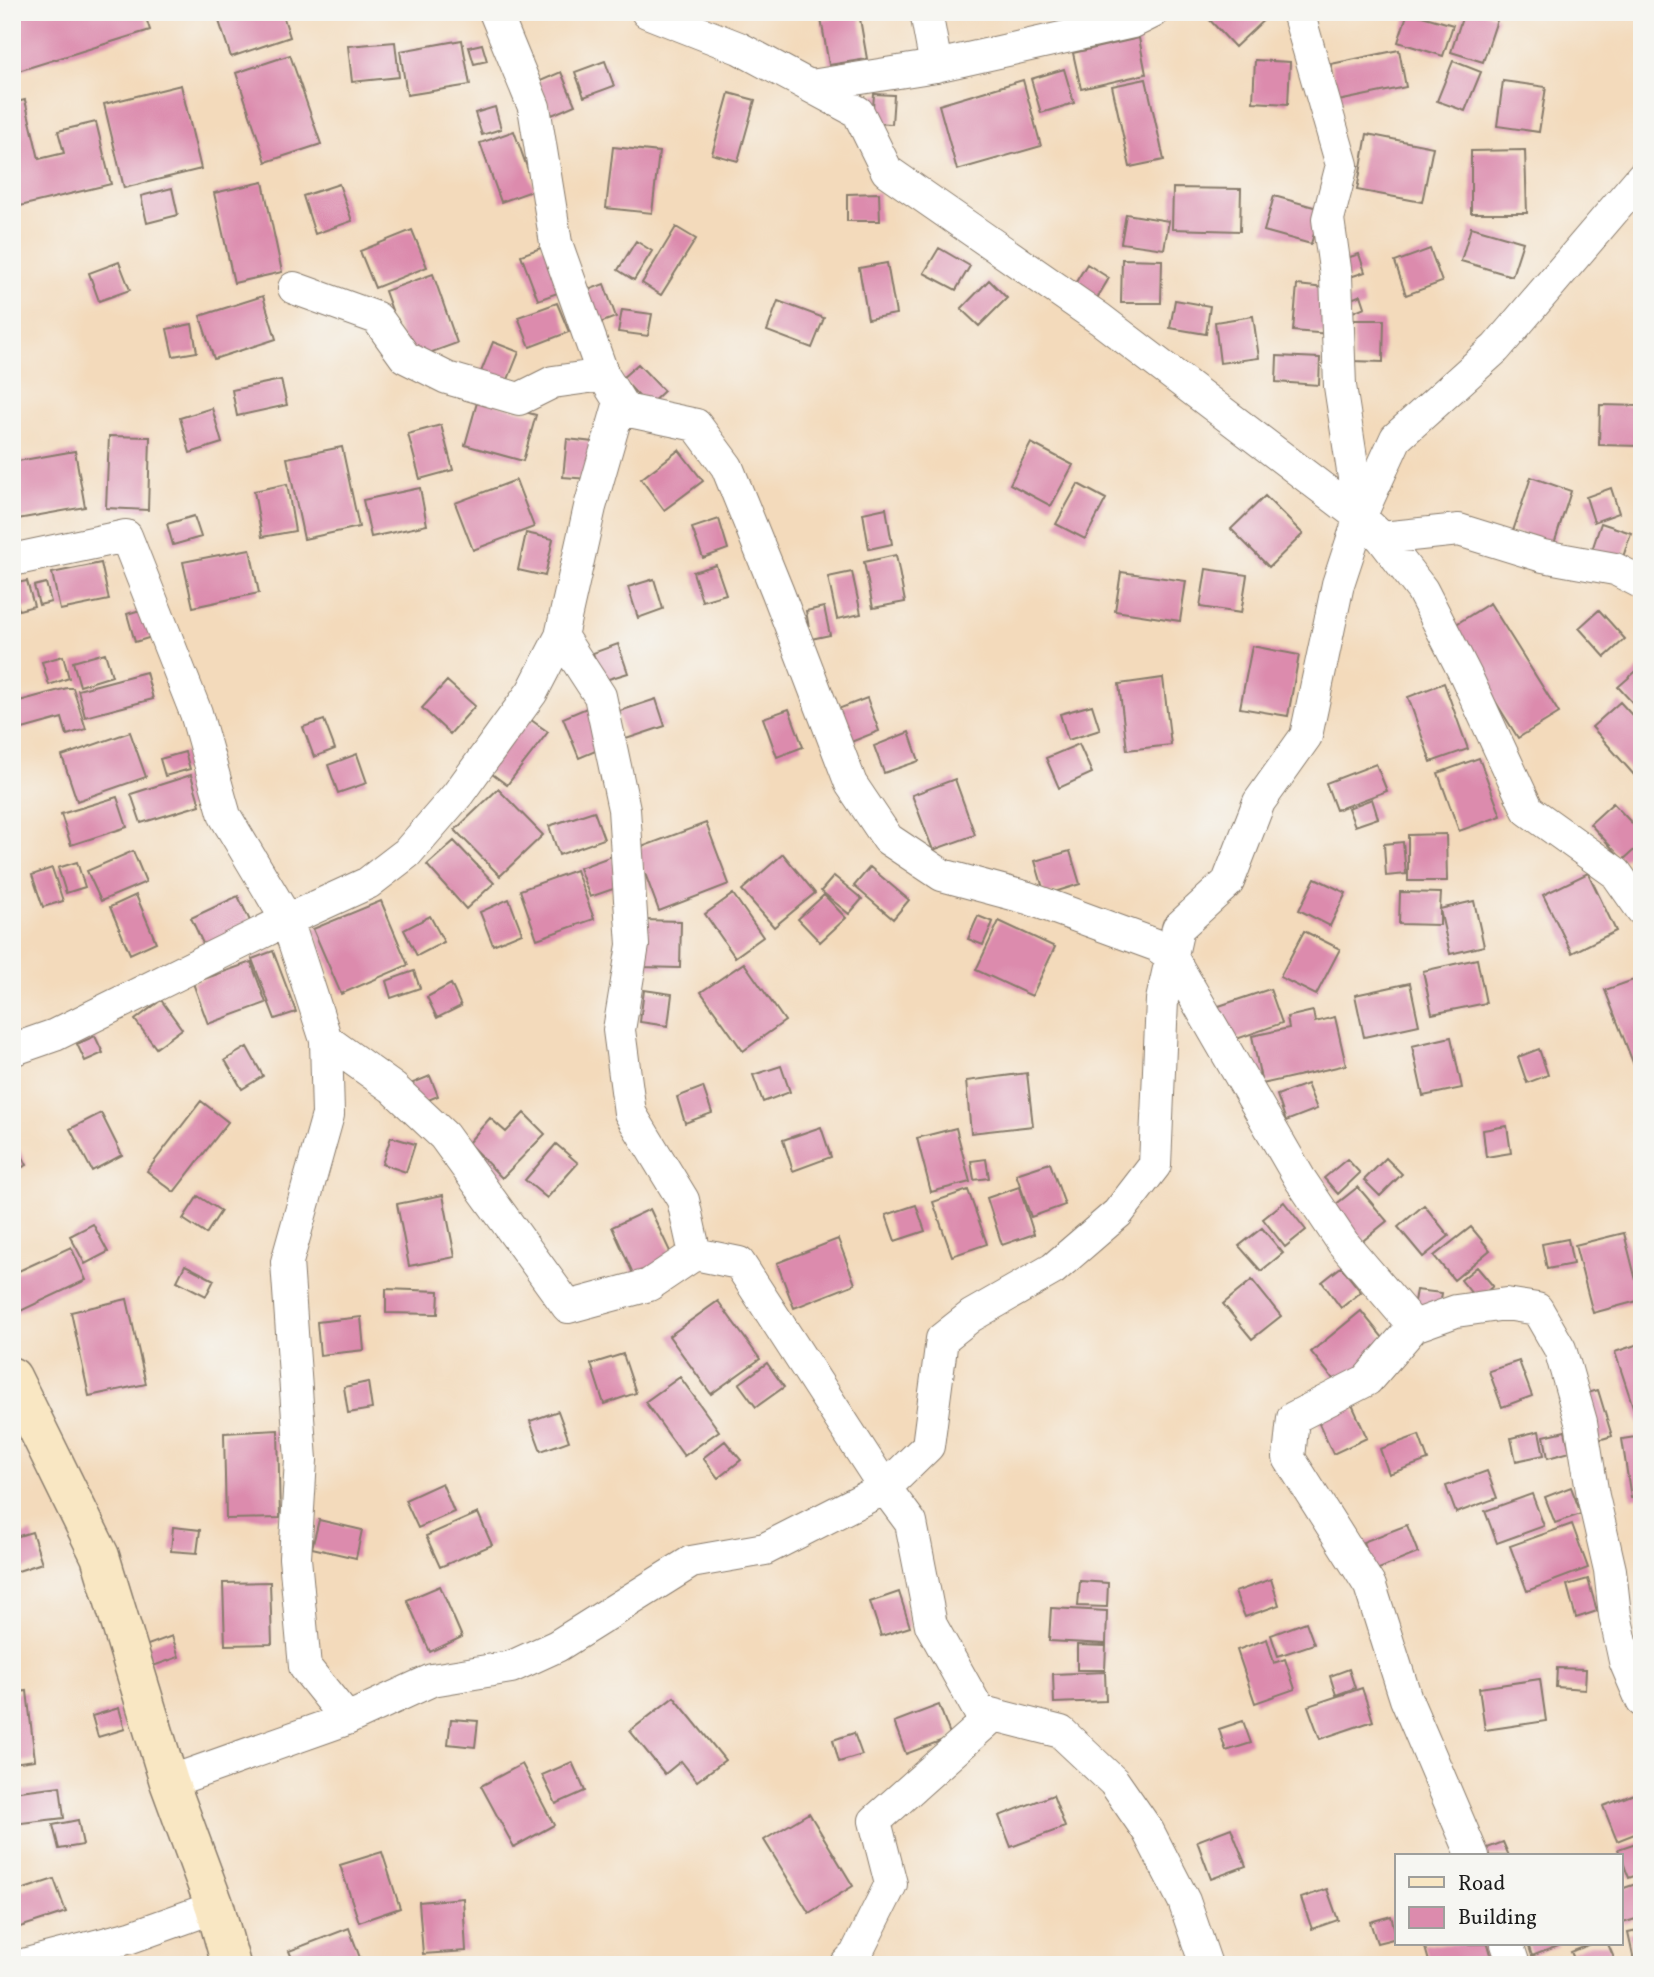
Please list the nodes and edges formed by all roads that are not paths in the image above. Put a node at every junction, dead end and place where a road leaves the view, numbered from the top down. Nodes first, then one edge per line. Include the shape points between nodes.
1 (495, 12) edge
2 (647, 12) edge
3 (718, 12) edge
4 (926, 12) edge
5 (1153, 12) edge
6 (1297, 12) edge
7 (739, 48) junction
8 (936, 66) junction
9 (811, 86) junction
10 (1642, 177) edge
11 (295, 288) dead end
12 (603, 376) junction
13 (620, 402) junction
14 (1371, 528) junction
15 (12, 560) edge
16 (1642, 583) edge
17 (561, 636) junction
18 (1642, 910) edge
19 (287, 920) junction
20 (1171, 956) junction
21 (326, 1040) junction
22 (12, 1050) edge
23 (695, 1254) junction
24 (1414, 1326) junction
25 (12, 1377) edge
26 (885, 1488) junction
27 (1642, 1701) edge
28 (995, 1715) junction
29 (347, 1719) junction
30 (169, 1782) junction
31 (1472, 1854) edge
32 (215, 1907) junction
33 (1508, 1946) edge
34 (23, 1965) edge
35 (231, 1965) edge
36 (846, 1965) edge
37 (1206, 1965) edge
38 (1514, 1965) edge

1 - 12 street via 534,107 556,243
2 - 7 street
3 - 7 street
4 - 8 street
5 - 8 street via 1133,22
6 - 14 street via 1342,165 1328,219 1336,276 1340,386
7 - 9 street
8 - 9 street
9 - 14 street via 858,112 887,171 1100,319
10 - 14 street via 1496,348 1396,438
11 - 12 street via 377,318 405,357 447,378 519,399 553,382
12 - 13 street
13 - 17 street
13 - 20 street via 625,410 696,425 727,467 851,784 888,839 942,875 1028,898 1156,945
14 - 16 street via 1459,530 1543,556 1615,569
14 - 18 street via 1422,590 1528,810 1616,873
14 - 20 street via 1338,583 1306,736 1259,802 1228,882 1178,929
15 - 19 street via 126,536 196,713 225,816
17 - 19 street via 532,692 458,794 407,853 368,883
17 - 23 street via 600,696 624,809 633,945 619,1030 630,1113 683,1200
19 - 21 street
19 - 22 street via 55,1035
20 - 24 street via 1300,1180 1343,1243
20 - 26 street via 1163,1000 1155,1166 1118,1213 1053,1269 971,1316 942,1339 928,1446
21 - 23 street via 393,1088 444,1136 568,1307 649,1285
21 - 29 street via 328,1115 287,1262 301,1460 296,1558 305,1667
23 - 26 street via 739,1263
24 - 27 street via 1456,1311 1506,1304 1537,1309 1560,1349 1581,1422 1625,1661
24 - 31 street via 1367,1380 1293,1418 1289,1458 1370,1586 1406,1699
25 - 30 street via 100,1556
26 - 28 street via 911,1523 931,1625 979,1711
26 - 29 street via 765,1549 691,1562 557,1646 511,1667 432,1680
28 - 36 street via 875,1821 891,1884
28 - 37 street via 1061,1732 1114,1782 1148,1831 1184,1901
29 - 30 street
30 - 32 street
32 - 34 street via 131,1937
32 - 35 street
33 - 38 street

